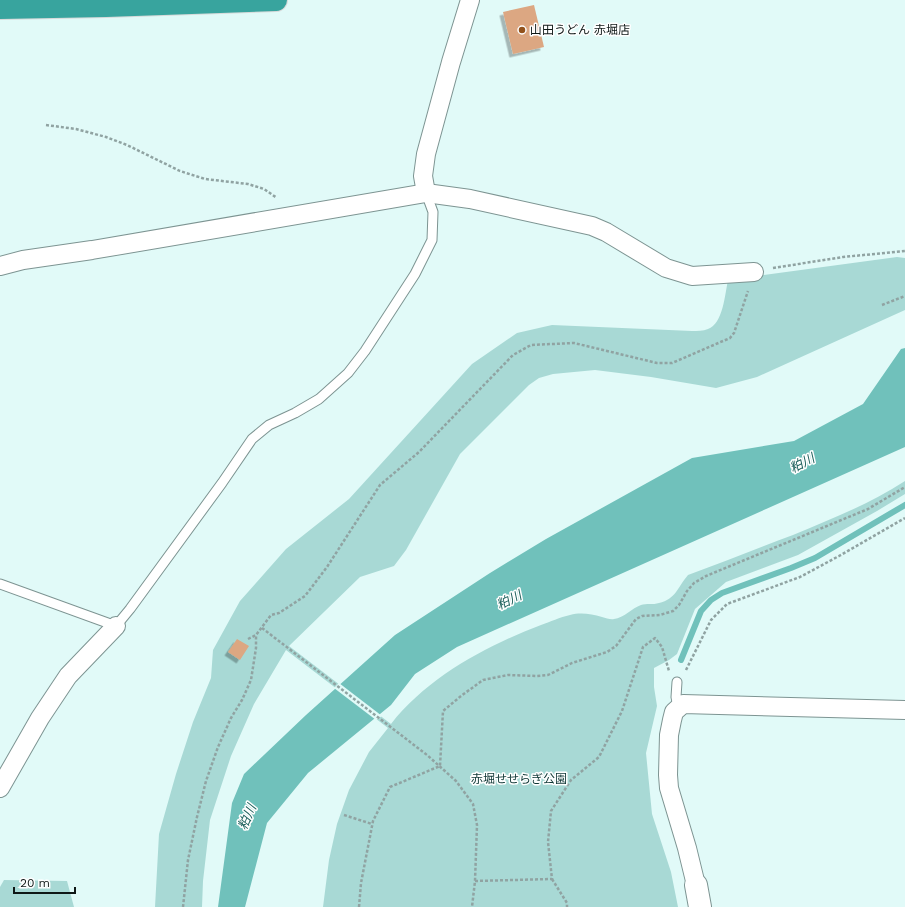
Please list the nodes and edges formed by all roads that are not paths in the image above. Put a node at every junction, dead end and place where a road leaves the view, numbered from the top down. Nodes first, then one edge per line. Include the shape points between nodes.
1 (276, 0) edge
2 (470, 0) edge
3 (0, 8) edge
4 (426, 192) junction
5 (0, 266) edge
6 (754, 272) road end
7 (0, 584) edge
8 (116, 626) junction
9 (677, 682) road end
10 (678, 707) junction
11 (905, 710) edge
12 (0, 788) edge
13 (696, 885) joint
14 (700, 907) edge

1 - 3 highway
2 - 4 street via 426,154 423,176
4 - 5 street
4 - 6 street via 592,226 666,268 692,276
4 - 8 lane via 432,212 432,240 415,274 366,351 348,373 319,398 269,425 252,439
7 - 8 lane
8 - 12 street via 68,676 40,718
9 - 10 lane
10 - 11 street via 683,704
10 - 13 street via 674,712 669,735 669,788
13 - 14 street

